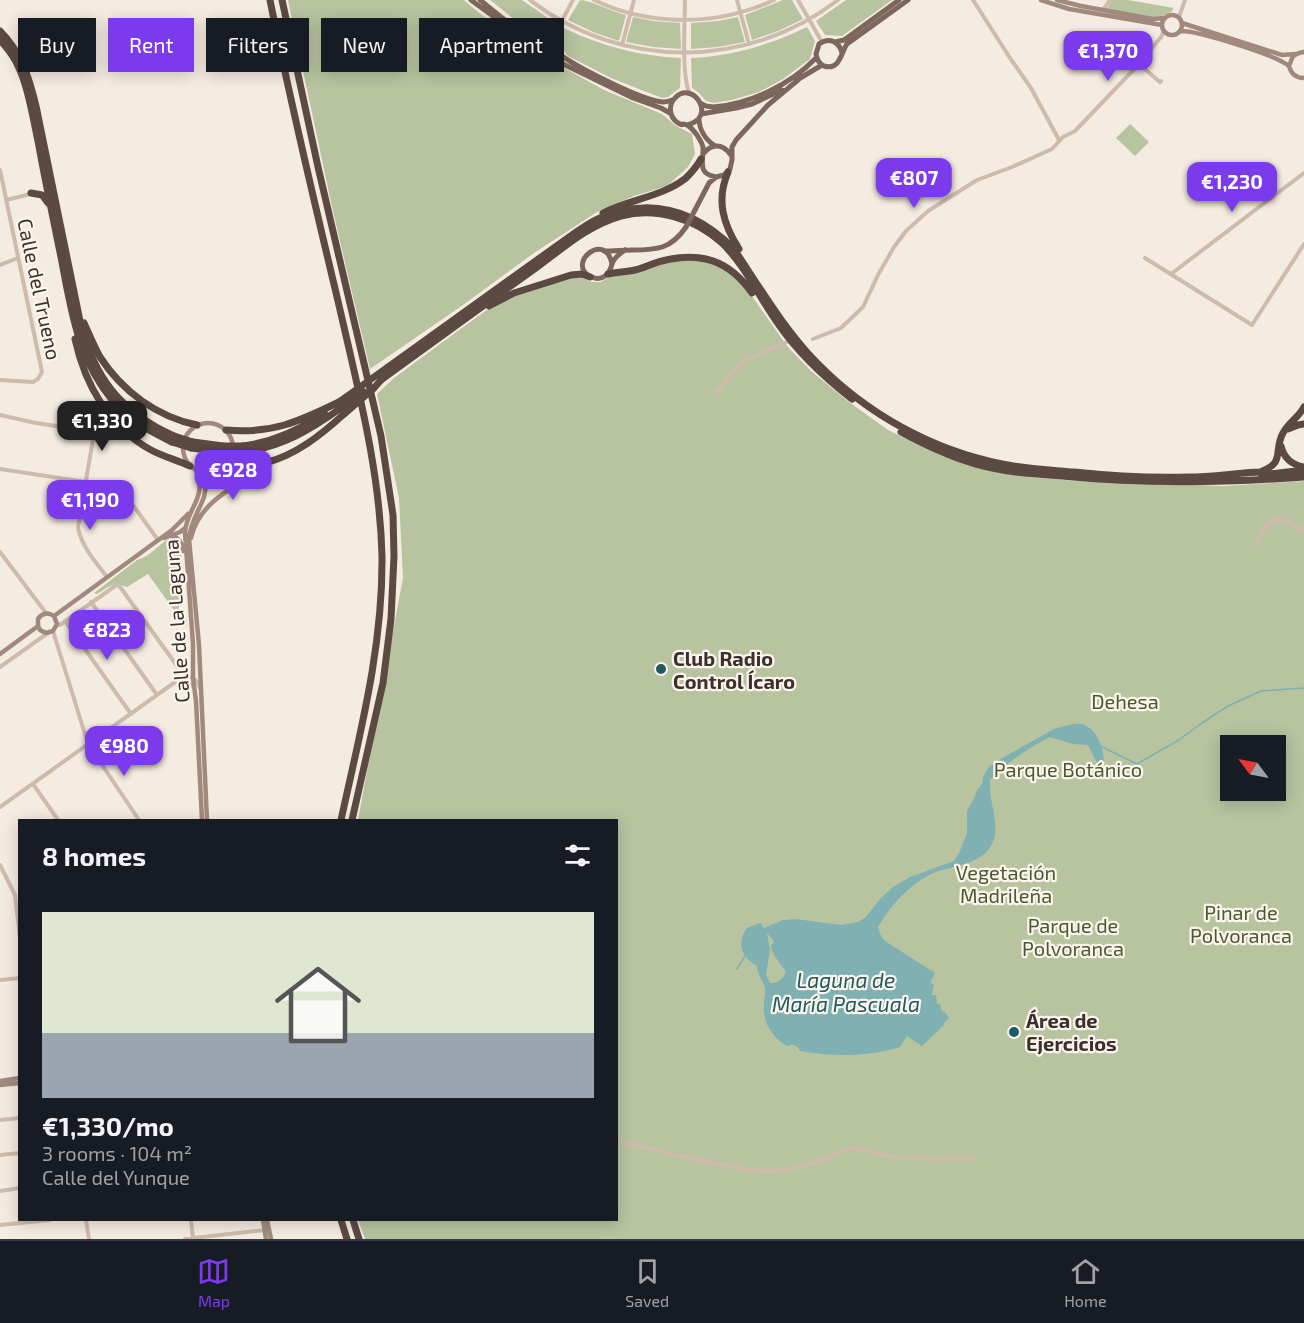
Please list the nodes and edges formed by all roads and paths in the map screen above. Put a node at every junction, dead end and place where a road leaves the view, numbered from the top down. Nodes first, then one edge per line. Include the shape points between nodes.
1 (270, 0) edge
2 (282, 0) edge
3 (471, 0) edge
4 (480, 0) edge
5 (530, 0) edge
6 (573, 0) edge
7 (594, 0) edge
8 (634, 0) edge
9 (685, 0) edge
10 (737, 0) edge
11 (774, 0) edge
12 (798, 0) edge
13 (838, 0) edge
14 (899, 0) edge
15 (908, 0) edge
16 (973, 0) edge
17 (1041, 0) edge
18 (1058, 0) edge
19 (1110, 0) edge
20 (1185, 0) edge
21 (1103, 10) junction
22 (630, 13) junction
23 (741, 13) junction
24 (495, 18) edge
25 (502, 18) edge
26 (557, 18) edge
27 (563, 18) edge
28 (1165, 18) junction
29 (1178, 18) junction
30 (685, 20) junction
31 (809, 20) junction
32 (564, 22) edge
33 (1165, 30) junction
34 (0, 31) edge
35 (1181, 31) junction
36 (0, 40) edge
37 (822, 42) junction
38 (835, 42) junction
39 (749, 44) junction
40 (622, 45) junction
41 (1304, 52) edge
42 (686, 53) junction
43 (842, 53) junction
44 (1296, 54) junction
45 (564, 57) edge
46 (816, 58) junction
47 (564, 64) edge
48 (1139, 64) junction
49 (822, 65) junction
50 (1289, 66) junction
51 (1304, 78) edge
52 (798, 80) junction
53 (1161, 81) dead end
54 (686, 93) junction
55 (674, 99) junction
56 (700, 103) junction
57 (670, 113) junction
58 (700, 116) junction
59 (687, 125) junction
60 (1061, 139) junction
61 (715, 146) junction
62 (731, 156) junction
63 (702, 158) junction
64 (0, 170) edge
65 (704, 170) junction
66 (728, 172) junction
67 (1304, 172) edge
68 (44, 174) junction
69 (716, 177) junction
70 (704, 192) junction
71 (31, 193) junction
72 (6, 200) junction
73 (52, 214) junction
74 (1304, 244) edge
75 (625, 250) junction
76 (604, 251) junction
77 (18, 258) junction
78 (1146, 258) dead end
79 (612, 264) junction
80 (0, 265) edge
81 (608, 274) junction
82 (1171, 274) junction
83 (590, 277) junction
84 (70, 285) junction
85 (763, 292) junction
86 (455, 319) junction
87 (813, 339) dead end
88 (787, 342) junction
89 (432, 344) junction
90 (390, 369) junction
91 (0, 380) edge
92 (830, 382) junction
93 (715, 393) dead end
94 (1304, 407) edge
95 (341, 408) junction
96 (0, 415) edge
97 (1304, 415) edge
98 (1295, 420) junction
99 (1304, 424) edge
100 (197, 425) junction
101 (226, 430) junction
102 (1283, 432) junction
103 (1280, 440) junction
104 (282, 457) junction
105 (193, 468) junction
106 (223, 468) junction
107 (0, 469) edge
108 (1304, 469) edge
109 (211, 473) junction
110 (1194, 477) junction
111 (1304, 477) edge
112 (86, 482) junction
113 (198, 498) junction
114 (201, 504) junction
115 (380, 519) junction
116 (185, 528) junction
117 (1304, 531) edge
118 (168, 536) junction
119 (158, 540) junction
120 (1255, 544) dead end
121 (377, 548) dead end
122 (0, 552) edge
123 (191, 553) junction
124 (187, 566) junction
125 (107, 577) junction
126 (91, 602) junction
127 (46, 613) junction
128 (54, 616) junction
129 (65, 621) junction
130 (57, 624) junction
131 (38, 626) junction
132 (50, 632) junction
133 (0, 654) edge
134 (0, 667) edge
135 (185, 677) junction
136 (193, 678) junction
137 (176, 682) junction
138 (194, 687) junction
139 (157, 695) junction
140 (201, 695) junction
141 (130, 714) junction
142 (88, 744) junction
143 (33, 784) junction
144 (342, 798) dead end
145 (0, 807) edge
146 (57, 819) edge
147 (138, 819) edge
148 (202, 819) edge
149 (207, 819) edge
150 (340, 819) edge
151 (340, 819) edge
152 (352, 819) edge
153 (0, 865) edge
154 (18, 920) edge
155 (18, 978) edge
156 (0, 980) edge
157 (18, 1078) edge
158 (0, 1081) edge
159 (18, 1083) edge
160 (0, 1085) edge
161 (18, 1118) edge
162 (0, 1120) edge
163 (618, 1141) edge
164 (18, 1153) edge
165 (0, 1155) edge
166 (975, 1159) dead end
167 (18, 1188) edge
168 (0, 1191) edge
169 (40, 1221) edge
170 (86, 1221) edge
171 (191, 1221) edge
172 (265, 1221) edge
173 (341, 1221) edge
174 (353, 1221) edge
175 (0, 1225) edge
176 (267, 1230) junction
177 (89, 1239) edge
178 (185, 1239) edge
179 (193, 1239) edge
180 (269, 1239) edge
181 (347, 1239) edge
182 (359, 1239) edge

1 - 115 highway via 363,409
2 - 152 highway via 381,436 393,515 391,619 383,683
3 - 24 main road
4 - 25 main road
5 - 26 street
6 - 27 street
7 - 22 street
8 - 22 street
9 - 30 street
10 - 23 street
11 - 23 street
12 - 31 street
13 - 31 street
14 - 38 main road via 844,40
15 - 43 main road via 847,44
16 - 60 street
17 - 33 street
18 - 21 street
19 - 21 street
20 - 29 street
21 - 28 street
22 - 30 street
22 - 40 street
23 - 30 street
23 - 39 street
28 - 29 street
28 - 33 street
29 - 35 street
29 - 44 street via 1282,55
30 - 42 street
31 - 37 street
31 - 39 street
32 - 40 street
33 - 35 street via 1175,35
33 - 48 street
34 - 84 highway via 16,50 29,78
35 - 50 street via 1264,54
36 - 68 highway via 23,78
37 - 38 main road
37 - 46 main road
38 - 43 main road
39 - 42 street
40 - 42 street
41 - 44 street
42 - 54 street
43 - 49 main road via 834,66
44 - 50 street
45 - 55 main road via 634,93 664,102
46 - 49 main road
46 - 56 main road via 779,86 751,99 712,107
47 - 57 main road
48 - 53 street
48 - 60 street via 1075,131
49 - 52 main road
50 - 51 street via 1292,74
52 - 58 main road via 752,104
52 - 62 main road via 736,140
54 - 55 main road
54 - 56 main road via 694,95
55 - 57 main road
56 - 58 main road
57 - 59 main road via 678,123
58 - 59 main road
58 - 61 main road via 699,124 706,138
59 - 63 main road via 703,144
60 - 87 street via 1052,149 977,180 928,211 894,247 862,307 841,328
61 - 62 main road via 727,149
61 - 63 main road via 707,149
62 - 66 main road
63 - 65 main road
63 - 86 highway via 679,182 659,194 615,207 562,238
64 - 72 street, Calle del Trueno
65 - 69 main road
65 - 70 main road
66 - 69 main road
66 - 85 highway via 721,199 725,219
67 - 82 street
68 - 71 highway via 42,184
68 - 73 highway
69 - 70 main road
70 - 75 main road, bridge via 679,237 655,249
71 - 72 street, Calle del Trueno
71 - 73 highway via 42,195
72 - 77 street, Calle del Trueno
73 - 84 highway
74 - 82 street via 1252,325
75 - 76 main road
75 - 79 main road
76 - 79 main road
76 - 83 main road via 595,249 584,257 583,266
77 - 80 street
77 - 91 street, Calle del Trueno via 42,372 33,382
78 - 82 street
79 - 81 main road
81 - 83 main road via 599,279
81 - 88 highway via 679,257 715,261 739,277
83 - 89 highway via 571,274 514,293
84 - 95 highway, bridge via 79,340 102,387 130,418 152,432 192,445 243,449
84 - 100 highway via 99,355 123,385 151,407
84 - 105 highway via 68,305 80,361 92,390 119,426 138,441
85 - 86 highway via 735,249 713,230 681,213 640,208 598,219 576,232
85 - 110 highway via 784,324 825,371 889,420 920,437 979,459 1027,468
86 - 90 highway
88 - 92 highway
88 - 93 street via 744,361
89 - 90 highway
89 - 92 highway via 596,226 622,216 660,214 695,225 721,243 790,340
90 - 95 highway, bridge
90 - 95 highway, bridge via 381,380
92 - 111 highway via 919,442 957,458 1003,470 1154,483
94 - 98 highway
95 - 101 highway via 281,427 250,432
95 - 104 highway via 312,441
96 - 112 street via 92,434
97 - 98 highway
98 - 102 highway
99 - 102 highway
100 - 101 street via 212,423
100 - 105 street via 189,430 182,448 184,458
101 - 106 street via 233,445
102 - 103 highway
103 - 108 highway via 1284,455
103 - 110 highway via 1275,463 1269,469
104 - 106 highway
104 - 123 street via 263,466 207,507 194,528
105 - 109 street
105 - 113 street via 200,485
106 - 109 street
107 - 112 street
108 - 110 highway via 1250,476
109 - 114 street
112 - 119 street via 121,490
112 - 125 street via 78,528 80,538
113 - 116 street
113 - 119 street via 183,520
114 - 116 street
114 - 123 street via 190,531
115 - 121 highway
115 - 150 highway via 380,617 371,683
116 - 118 street
116 - 124 street, Calle de la Laguna
117 - 120 street via 1290,522 1276,520 1267,525
118 - 119 street
118 - 124 street via 180,541
119 - 125 street
122 - 127 street
123 - 140 street, Calle de la Laguna
124 - 136 street, Calle de la Laguna
125 - 128 street
126 - 129 street
126 - 135 street via 118,584
126 - 139 street
127 - 128 street
127 - 131 street via 38,619
128 - 130 street
129 - 130 street
129 - 141 street
130 - 132 street
131 - 132 street via 43,632
131 - 133 street
132 - 134 street
132 - 142 street
135 - 136 street
135 - 137 street
136 - 138 street, Calle de la Laguna
136 - 140 street
137 - 138 street via 185,681
137 - 139 street
138 - 148 street, Calle de la Laguna
139 - 141 street
140 - 149 street, Calle de la Laguna
141 - 142 street
142 - 143 street
142 - 147 street
143 - 145 street
143 - 146 street
144 - 151 highway
153 - 154 street via 15,895
155 - 156 street
157 - 158 street
159 - 160 street
161 - 162 street
163 - 166 street via 758,1171 794,1168 851,1147 896,1158
164 - 165 street
167 - 168 street
169 - 175 street
170 - 177 street
171 - 179 street
172 - 176 street
173 - 181 highway
174 - 182 highway
176 - 179 street
176 - 180 street
178 - 179 street

